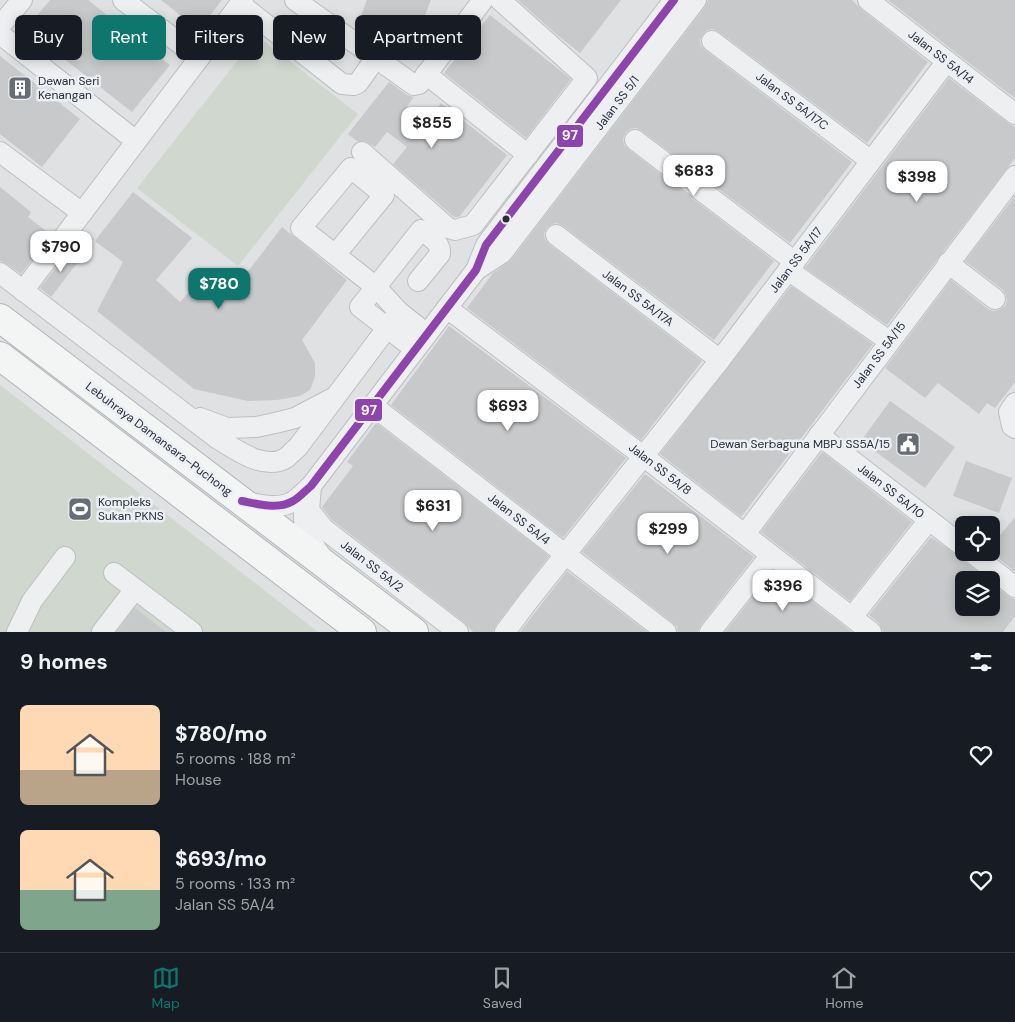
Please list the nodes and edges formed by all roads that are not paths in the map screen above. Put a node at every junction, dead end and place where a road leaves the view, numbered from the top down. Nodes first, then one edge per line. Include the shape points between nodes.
1 (22, 0) edge
2 (124, 0) edge
3 (295, 0) edge
4 (483, 0) edge
5 (500, 0) edge
6 (662, 0) edge
7 (868, 0) edge
8 (242, 2) edge
9 (685, 2) edge
10 (232, 15) edge
11 (657, 22) junction
12 (0, 26) edge
13 (0, 34) edge
14 (176, 40) edge
15 (712, 41) dead end
16 (355, 43) edge
17 (198, 60) edge
18 (374, 60) edge
19 (379, 60) edge
20 (947, 61) junction
21 (426, 74) junction
22 (1015, 114) edge
23 (635, 140) dead end
24 (136, 142) junction
25 (0, 152) edge
26 (362, 152) dead end
27 (528, 155) junction
28 (871, 161) junction
29 (1015, 176) edge
30 (82, 213) junction
31 (556, 235) dead end
32 (334, 255) dead end
33 (948, 263) junction
34 (791, 266) junction
35 (476, 270) junction
36 (0, 273) edge
37 (418, 281) dead end
38 (376, 287) junction
39 (23, 290) junction
40 (995, 299) dead end
41 (447, 308) junction
42 (0, 318) edge
43 (394, 320) junction
44 (889, 341) junction
45 (421, 342) junction
46 (0, 356) edge
47 (720, 360) junction
48 (336, 397) junction
49 (1015, 403) edge
50 (372, 406) junction
51 (180, 410) junction
52 (1014, 427) edge
53 (819, 435) junction
54 (643, 456) junction
55 (311, 486) junction
56 (242, 501) junction
57 (929, 520) junction
58 (745, 534) junction
59 (955, 540) edge
60 (565, 555) junction
61 (771, 555) junction
62 (65, 557) dead end
63 (982, 561) edge
64 (328, 565) junction
65 (114, 573) dead end
66 (1015, 587) edge
67 (135, 589) junction
68 (852, 617) junction
69 (21, 630) edge
70 (102, 632) edge
71 (192, 632) edge
72 (362, 632) edge
73 (414, 632) edge
74 (458, 632) edge
75 (505, 632) edge
76 (666, 632) edge
77 (710, 632) edge
78 (872, 632) edge

1 - 12 street
2 - 14 street
3 - 16 street
4 - 21 street
5 - 27 street via 587,78
6 - 11 street
7 - 20 street, Jalan SS 5A/14
8 - 10 street
8 - 18 street via 342,84 354,85
9 - 11 street, Jalan SS 5/1
9 - 35 street, Jalan SS 5/1 via 502,253
11 - 35 street, Jalan SS 5/1 via 486,245
13 - 24 street
15 - 28 street, Jalan SS 5A/17C
17 - 24 street
19 - 21 street via 410,84 419,84
20 - 22 street, Jalan SS 5A/14
20 - 28 street, Jalan SS 5A/17
21 - 27 street
23 - 34 street
24 - 30 street
25 - 30 street
26 - 27 street via 448,228 455,230 473,225
28 - 34 street, Jalan SS 5A/17
29 - 33 street, Jalan SS 5A/15
30 - 39 street
31 - 47 street, Jalan SS 5A/17A
32 - 38 street
33 - 40 street
33 - 44 street, Jalan SS 5A/15
34 - 44 street
34 - 47 street, Jalan SS 5A/17
35 - 41 street, Jalan SS 5/1
36 - 39 street
37 - 38 street via 441,249 421,230
38 - 43 street
39 - 51 street
41 - 45 street, Jalan SS 5/1
41 - 54 street, Jalan SS 5A/8
42 - 56 highway, Lebuhraya Damansara–Puchong
43 - 45 street
43 - 48 street
44 - 53 street, Jalan SS 5A/15
45 - 50 street, Jalan SS 5/1
46 - 72 highway
47 - 54 street, Jalan SS 5A/17
48 - 51 street via 294,418 256,427 227,428
48 - 51 street via 298,447 285,459 271,462 244,454
49 - 52 street via 1009,412
50 - 55 street, Jalan SS 5/1
50 - 60 street, Jalan SS 5A/4
53 - 57 street, Jalan SS 5A/10
53 - 58 street, Jalan SS 5A/15
54 - 58 street, Jalan SS 5A/8
54 - 60 street, Jalan SS 5A/17
55 - 56 street, Jalan SS 5/1 via 292,502 281,505
55 - 64 street, Jalan SS 5/1 via 304,509 305,529
55 - 74 street, Jalan SS 5A/2 via 309,510 324,529
56 - 64 highway, Lebuhraya Damansara–Puchong
57 - 59 street, Jalan SS 5A/10
57 - 68 street
58 - 61 street, Jalan SS 5A/8
60 - 75 street, Jalan SS 5A/17
60 - 76 street, Jalan SS 5A/4
61 - 68 street, Jalan SS 5A/8
61 - 77 street
62 - 69 street via 32,601
63 - 66 street
64 - 73 highway, Lebuhraya Damansara–Puchong
65 - 67 street
67 - 70 street
67 - 71 street
68 - 78 street, Jalan SS 5A/8

